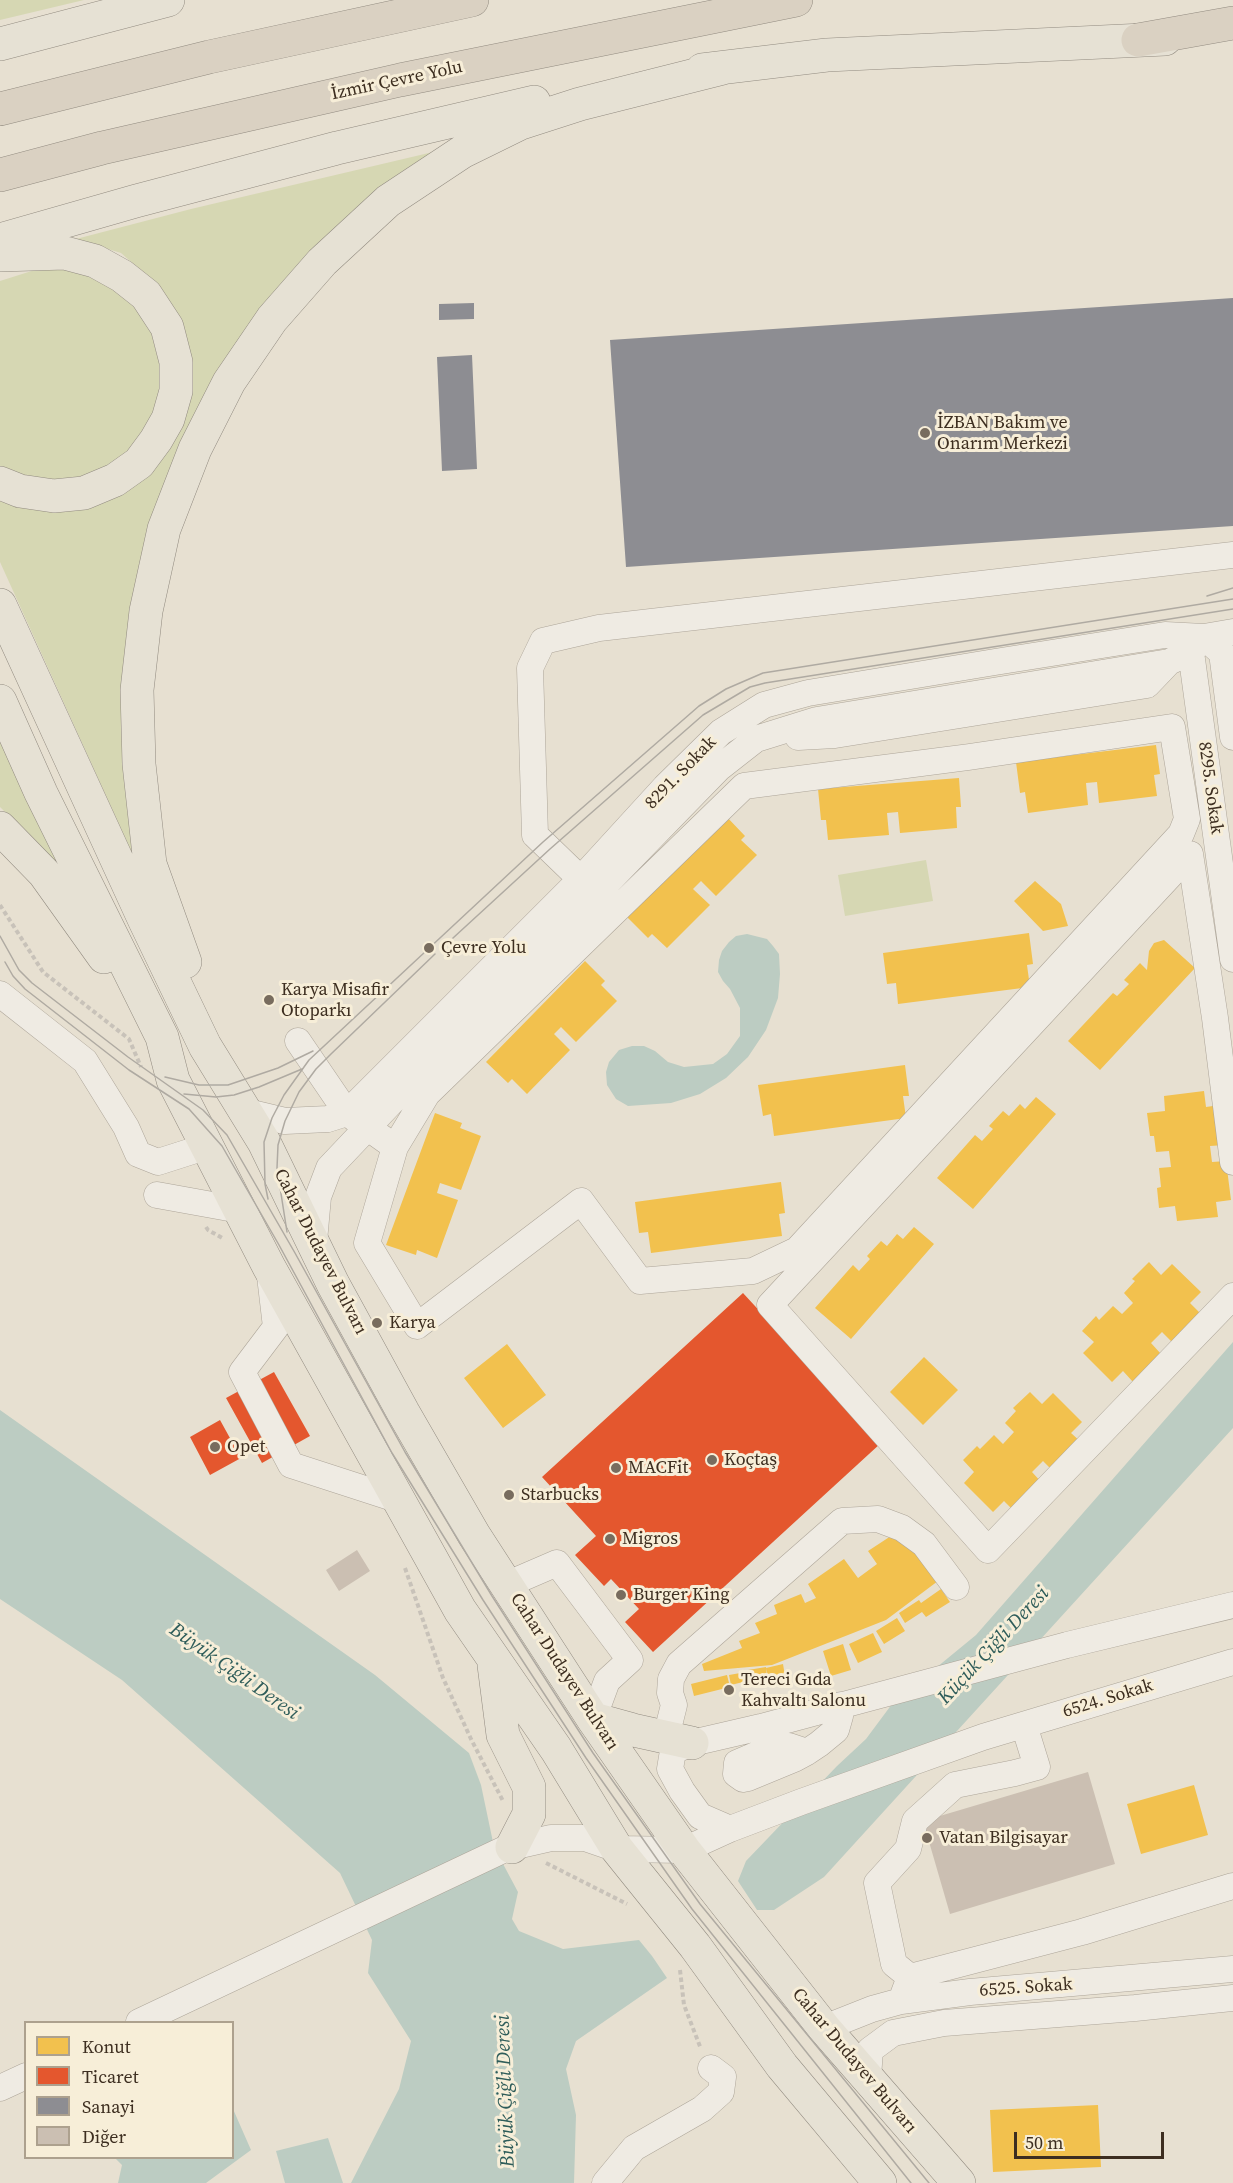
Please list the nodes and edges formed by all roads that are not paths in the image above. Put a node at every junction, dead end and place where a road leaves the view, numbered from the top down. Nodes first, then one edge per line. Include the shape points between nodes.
1 (168, 0) edge
2 (472, 0) edge
3 (796, 0) edge
4 (1233, 23) edge
5 (1233, 35) edge
6 (1138, 40) junction
7 (0, 44) edge
8 (723, 68) junction
9 (0, 109) edge
10 (0, 175) edge
11 (0, 240) edge
12 (0, 255) edge
13 (0, 483) edge
14 (1233, 555) edge
15 (0, 605) edge
16 (1233, 632) edge
17 (1188, 650) junction
18 (0, 701) edge
19 (1233, 737) edge
20 (0, 828) edge
21 (588, 887) junction
22 (1233, 959) edge
23 (0, 994) edge
24 (1227, 1017) edge
25 (162, 1037) junction
26 (298, 1041) dead end
27 (206, 1046) junction
28 (243, 1111) junction
29 (347, 1113) junction
30 (367, 1129) junction
31 (208, 1146) junction
32 (396, 1148) junction
33 (1233, 1162) edge
34 (157, 1195) dead end
35 (240, 1210) junction
36 (314, 1241) junction
37 (269, 1267) junction
38 (1233, 1296) edge
39 (399, 1500) junction
40 (506, 1585) junction
41 (956, 1587) dead end
42 (1233, 1605) edge
43 (493, 1657) junction
44 (1233, 1662) edge
45 (841, 1705) junction
46 (593, 1719) junction
47 (1023, 1725) junction
48 (679, 1740) junction
49 (807, 1752) dead end
50 (730, 1829) junction
51 (514, 1846) junction
52 (617, 1849) junction
53 (684, 1850) junction
54 (1233, 1886) edge
55 (1233, 1969) edge
56 (910, 1977) junction
57 (1233, 1998) edge
58 (901, 2001) junction
59 (141, 2021) edge
60 (824, 2028) junction
61 (711, 2068) road end
62 (24, 2077) edge
63 (868, 2077) junction
64 (0, 2088) edge
65 (605, 2183) edge
66 (880, 2183) edge
67 (959, 2183) edge

1 - 7 main road
2 - 9 highway via 208,57
3 - 10 highway, İzmir Çevre Yolu via 400,80
4 - 6 highway
5 - 6 main road
6 - 8 main road via 826,55
8 - 11 main road via 652,77 337,148
8 - 27 main road via 521,123 462,153 388,201 322,262 272,319 229,382 195,449 164,529 146,611 137,690 150,864 191,977
12 - 13 main road via 65,253 94,261 122,276 146,295 167,327 176,362 176,390 168,418 139,463 115,480 84,493 54,496 20,491
14 - 21 street via 599,628 543,641 530,668 535,835
15 - 27 main road
16 - 17 street, 8291. Sokak
17 - 19 street, 8295. Sokak via 1222,653
17 - 21 street, 8291. Sokak via 817,720 756,739
17 - 21 street, 8291. Sokak via 1165,636 808,693 764,705 721,732 665,787
17 - 22 street, 8295. Sokak
18 - 25 main road via 41,793
20 - 25 main road via 44,873
21 - 29 street, 8291. Sokak
21 - 30 street, 8291. Sokak
23 - 31 street via 84,1061 126,1127 138,1154 158,1161
24 - 33 street
24 - 38 street via 1190,854 770,1305 988,1550
25 - 31 main road via 173,1080
26 - 29 street
27 - 28 main road, Cahar Dudayev Bulvarı
28 - 29 street via 285,1121 328,1119
28 - 36 main road, Cahar Dudayev Bulvarı via 264,1142
29 - 30 street
30 - 32 street
30 - 36 street, 8291. Sokak via 329,1167 318,1197
31 - 35 main road
32 - 32 street via 367,1243 417,1326 581,1201 640,1281 753,1271 797,1250 1181,834 1187,819 1172,726 744,786 427,1094
34 - 35 street
35 - 37 main road
36 - 40 main road, Cahar Dudayev Bulvarı via 403,1412
37 - 39 main road
37 - 39 street via 276,1327 242,1372 291,1465
39 - 43 main road via 460,1610
40 - 46 main road, Cahar Dudayev Bulvarı
40 - 46 street via 557,1563 630,1660 607,1681
41 - 48 street via 924,1544 902,1528 878,1519 843,1521 679,1664 670,1679 670,1693
42 - 45 street
43 - 51 main road via 503,1735 528,1786 529,1814
43 - 52 main road via 556,1749
44 - 47 street, 6524. Sokak
45 - 48 street
45 - 49 street via 836,1730
46 - 48 main road
46 - 53 main road, Cahar Dudayev Bulvarı
47 - 50 street, 6524. Sokak
47 - 56 street via 1037,1767 955,1785 915,1821 908,1850 877,1883 894,1965
48 - 50 street via 670,1769 682,1791 700,1816
50 - 53 street, 6524. Sokak
51 - 52 street via 551,1838 585,1838
51 - 59 street
52 - 53 street
52 - 66 main road via 695,1946 782,2066
53 - 60 main road, Cahar Dudayev Bulvarı
54 - 56 street via 1082,1932
55 - 58 street, 6525. Sokak
56 - 58 street
57 - 63 street, 6525. Sokak via 944,2023 893,2033 870,2050
58 - 60 street, 6525. Sokak
60 - 63 main road, Cahar Dudayev Bulvarı
61 - 65 street via 723,2076 721,2092 702,2109 634,2148
62 - 64 street
63 - 67 main road, Cahar Dudayev Bulvarı

